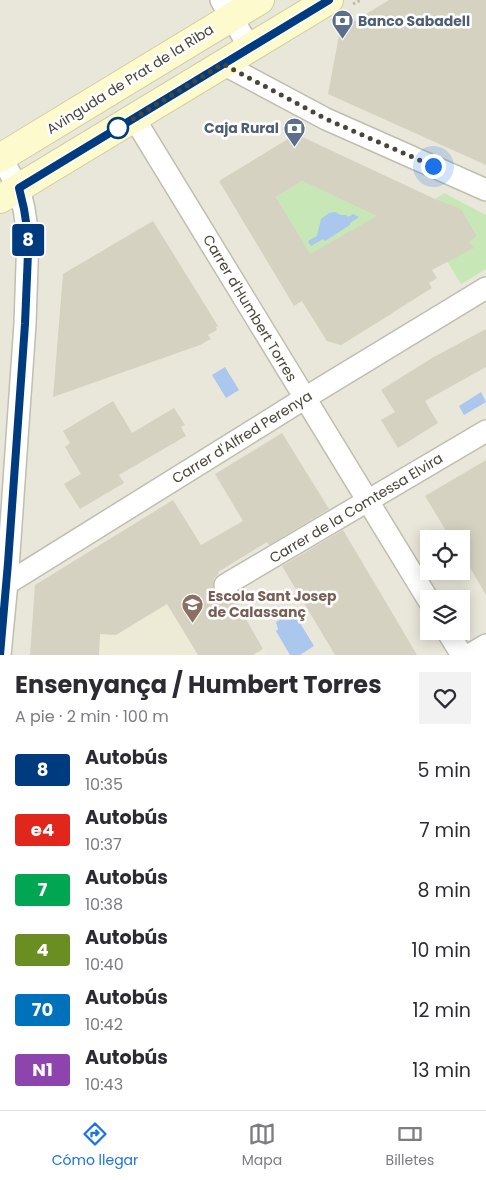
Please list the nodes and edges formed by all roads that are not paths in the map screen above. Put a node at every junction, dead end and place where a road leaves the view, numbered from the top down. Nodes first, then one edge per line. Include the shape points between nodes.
1 (260, 0) edge
2 (329, 0) edge
3 (227, 9) edge
4 (250, 48) junction
5 (223, 64) junction
6 (134, 118) junction
7 (0, 158) edge
8 (486, 190) edge
9 (9, 194) edge
10 (486, 288) edge
11 (305, 398) junction
12 (486, 431) edge
13 (368, 502) junction
14 (4, 585) edge
15 (226, 585) dead end
16 (423, 590) edge
17 (453, 640) edge
18 (486, 645) edge
19 (0, 655) edge
20 (462, 655) edge
21 (469, 655) edge

1 - 3 main road, Avinguda de Prat de la Riba
2 - 4 main road
3 - 4 street
3 - 7 main road, Avinguda de Prat de la Riba
4 - 5 main road
5 - 6 main road
5 - 8 street via 326,119
6 - 9 main road
6 - 11 street, Carrer d'Humbert Torres
7 - 9 street
9 - 14 street via 24,209 28,235 25,324
10 - 11 street, Carrer d'Alfred Perenya
11 - 13 street, Carrer d'Humbert Torres
11 - 14 street, Carrer d'Alfred Perenya
12 - 13 street, Carrer de la Comtessa Elvira
13 - 15 street, Carrer de la Comtessa Elvira
13 - 16 street, Carrer d'Humbert Torres
14 - 19 street
17 - 20 street
18 - 21 street

